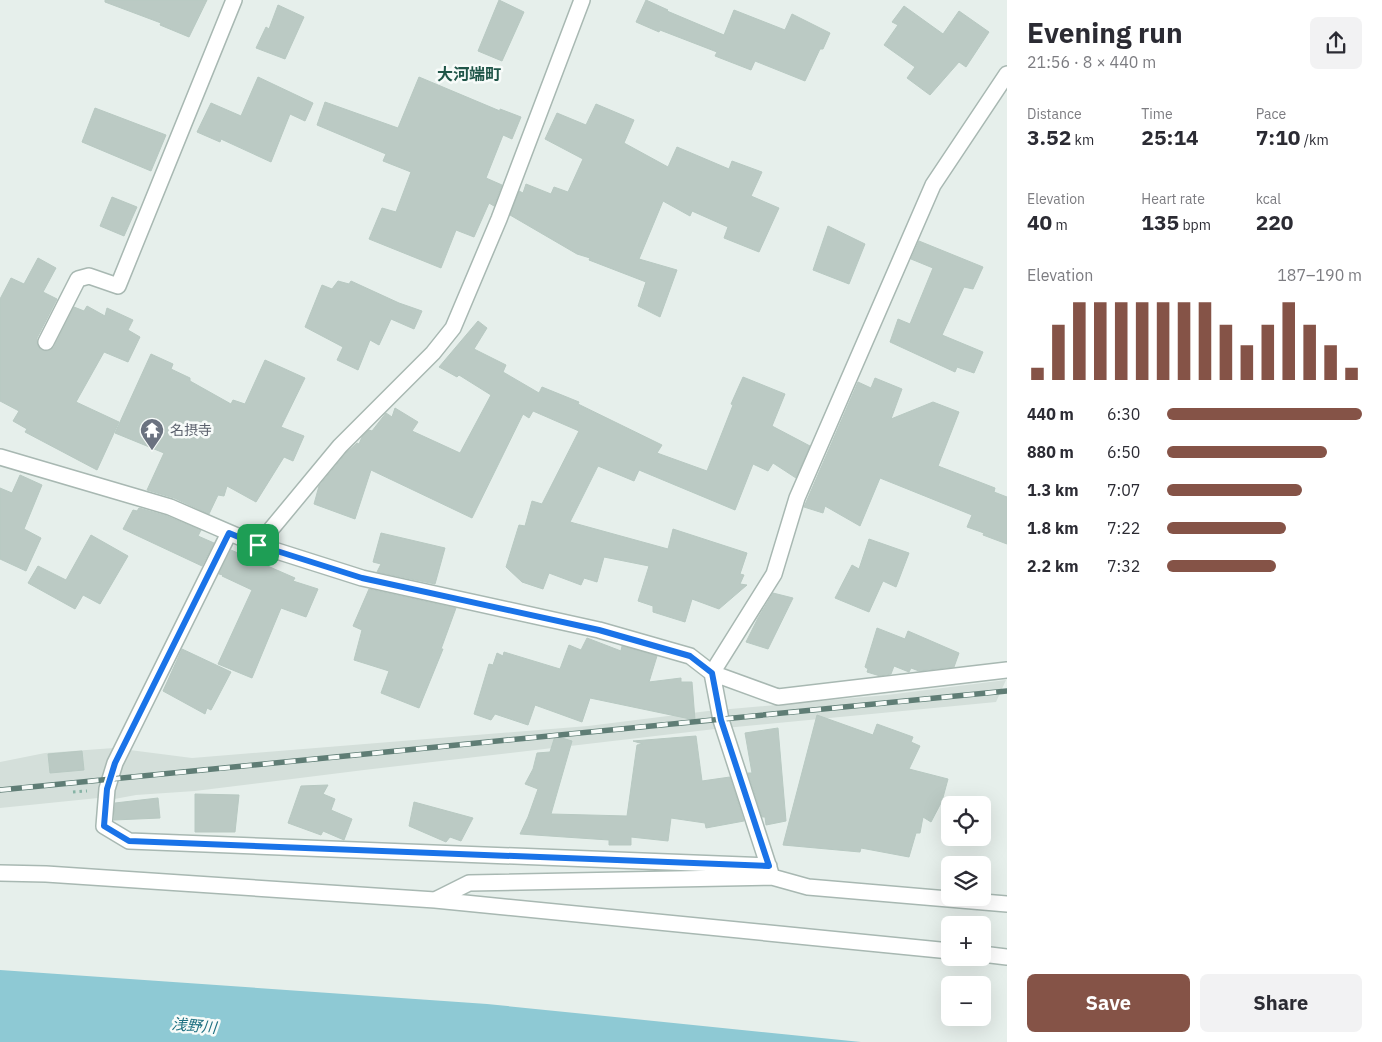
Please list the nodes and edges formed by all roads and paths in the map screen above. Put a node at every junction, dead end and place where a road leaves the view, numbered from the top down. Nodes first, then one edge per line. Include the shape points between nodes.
1 (234, 0) edge
2 (582, 0) edge
3 (1007, 74) edge
4 (46, 342) dead end
5 (0, 457) edge
6 (229, 533) junction
7 (258, 545) junction
8 (1007, 670) edge
9 (712, 673) junction
10 (92, 790) dead end
11 (73, 792) dead end
12 (771, 872) junction
13 (0, 873) edge
14 (434, 900) junction
15 (1007, 904) edge
16 (941, 950) edge
17 (991, 955) edge
18 (1007, 956) edge

1 - 4 street via 118,286 89,276 78,279
2 - 7 street via 499,219 453,328 433,353 340,446
3 - 9 street via 933,185 797,498 774,574
5 - 6 street via 170,507
6 - 7 street
6 - 12 street via 115,763 107,789 104,826 129,841
7 - 9 street via 362,578 599,630 690,656
8 - 9 street via 778,698
9 - 12 street via 721,720
10 - 11 path
12 - 14 street via 469,883
12 - 15 street via 808,887
13 - 14 street
14 - 16 street
17 - 18 street

